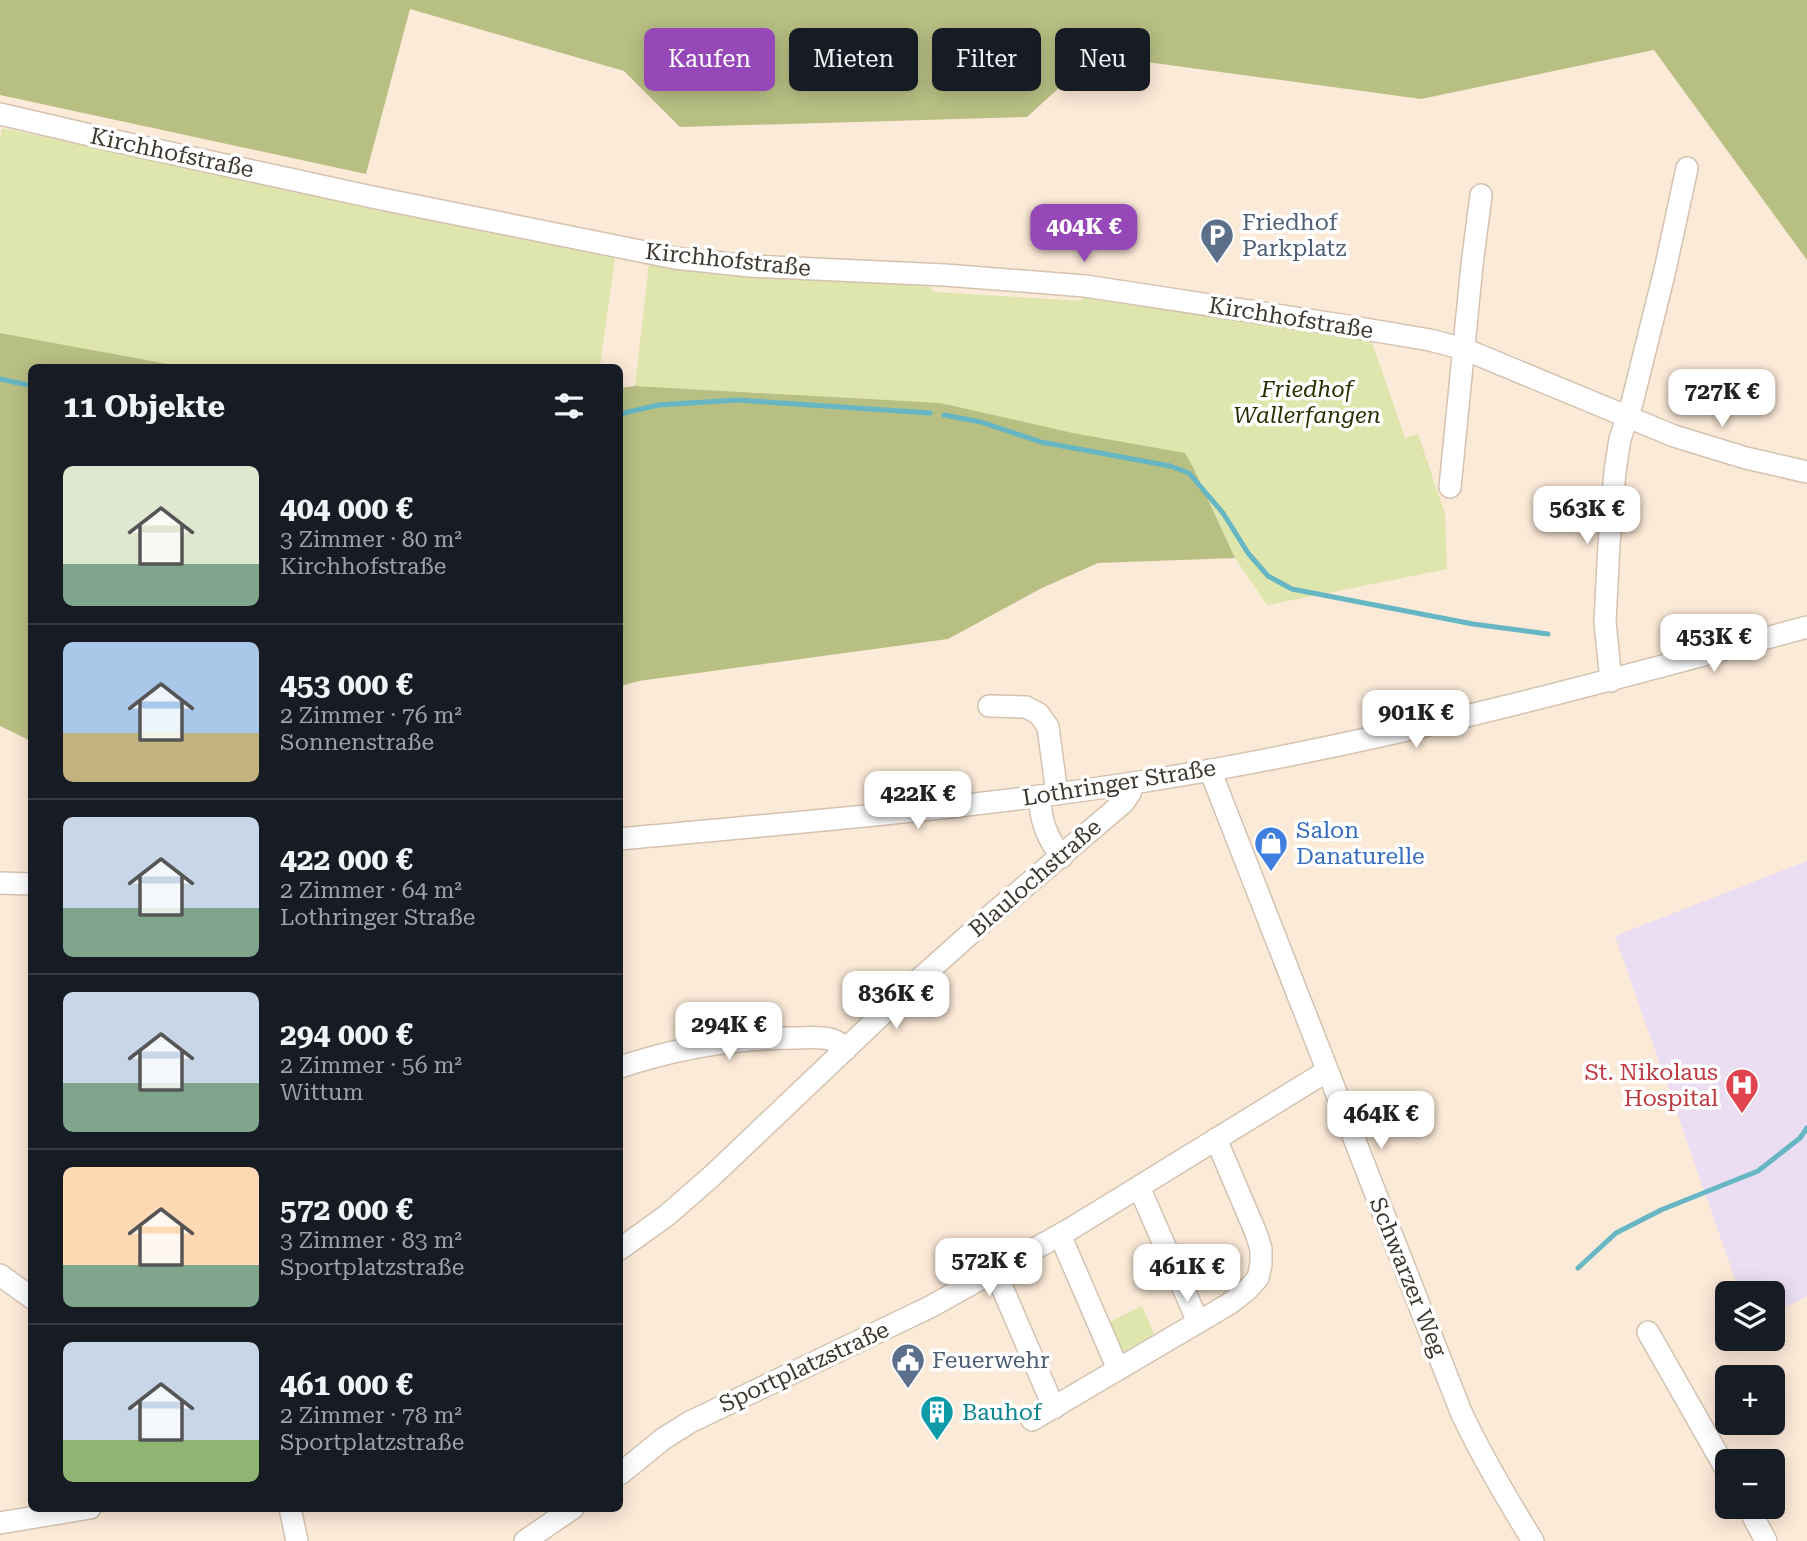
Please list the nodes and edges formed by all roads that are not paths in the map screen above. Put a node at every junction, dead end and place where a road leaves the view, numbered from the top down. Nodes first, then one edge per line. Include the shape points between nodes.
1 (0, 114) edge
2 (1687, 168) dead end
3 (1481, 195) dead end
4 (1464, 349) junction
5 (1627, 416) junction
6 (1807, 472) edge
7 (1450, 487) dead end
8 (1807, 627) edge
9 (1611, 681) junction
10 (989, 706) dead end
11 (1210, 770) junction
12 (1133, 783) junction
13 (1048, 795) junction
14 (623, 839) edge
15 (1062, 857) junction
16 (0, 883) edge
17 (28, 884) edge
18 (846, 1049) junction
19 (623, 1066) edge
20 (1327, 1071) junction
21 (1216, 1139) junction
22 (1139, 1187) junction
23 (1060, 1235) junction
24 (623, 1247) edge
25 (995, 1271) junction
26 (0, 1275) edge
27 (28, 1295) edge
28 (1198, 1322) junction
29 (1648, 1332) dead end
30 (1118, 1369) junction
31 (1054, 1408) junction
32 (1032, 1420) dead end
33 (1715, 1450) edge
34 (623, 1472) edge
35 (66, 1512) edge
36 (291, 1512) edge
37 (567, 1512) edge
38 (1754, 1519) edge
39 (0, 1523) edge
40 (297, 1541) edge
41 (524, 1541) edge
42 (1533, 1541) edge
43 (1766, 1541) edge

1 - 4 street, Kirchhofstraße via 675,258 1085,286 1341,325
2 - 5 street
3 - 4 street
4 - 5 street, Kirchhofstraße
4 - 7 street
5 - 6 street, Kirchhofstraße via 1708,447
5 - 9 street via 1615,471 1609,544 1605,622
8 - 9 street, Lothringer Straße
9 - 11 street, Lothringer Straße via 1384,736
10 - 13 street via 1026,707 1039,714 1048,727
11 - 12 street, Lothringer Straße
11 - 20 street, Schwarzer Weg
12 - 13 street, Lothringer Straße
12 - 15 street, Blaulochstraße via 1124,802
13 - 14 street, Lothringer Straße
13 - 15 street via 1043,824
15 - 18 street, Blaulochstraße via 989,917
16 - 17 street
18 - 19 street via 821,1038 759,1039 679,1049
18 - 24 street, Blaulochstraße via 712,1176
20 - 21 street, Sportplatzstraße
20 - 42 street, Schwarzer Weg via 1461,1412
21 - 22 street, Sportplatzstraße
21 - 28 street via 1256,1233 1261,1264 1258,1278 1247,1290
22 - 23 street, Sportplatzstraße
22 - 28 street
23 - 25 street, Sportplatzstraße
23 - 30 street
25 - 31 street
25 - 34 street, Sportplatzstraße via 919,1313 690,1422
26 - 27 street
28 - 30 street
29 - 33 street
30 - 31 street
31 - 32 street
35 - 39 street
36 - 40 street
37 - 41 street
38 - 43 street

